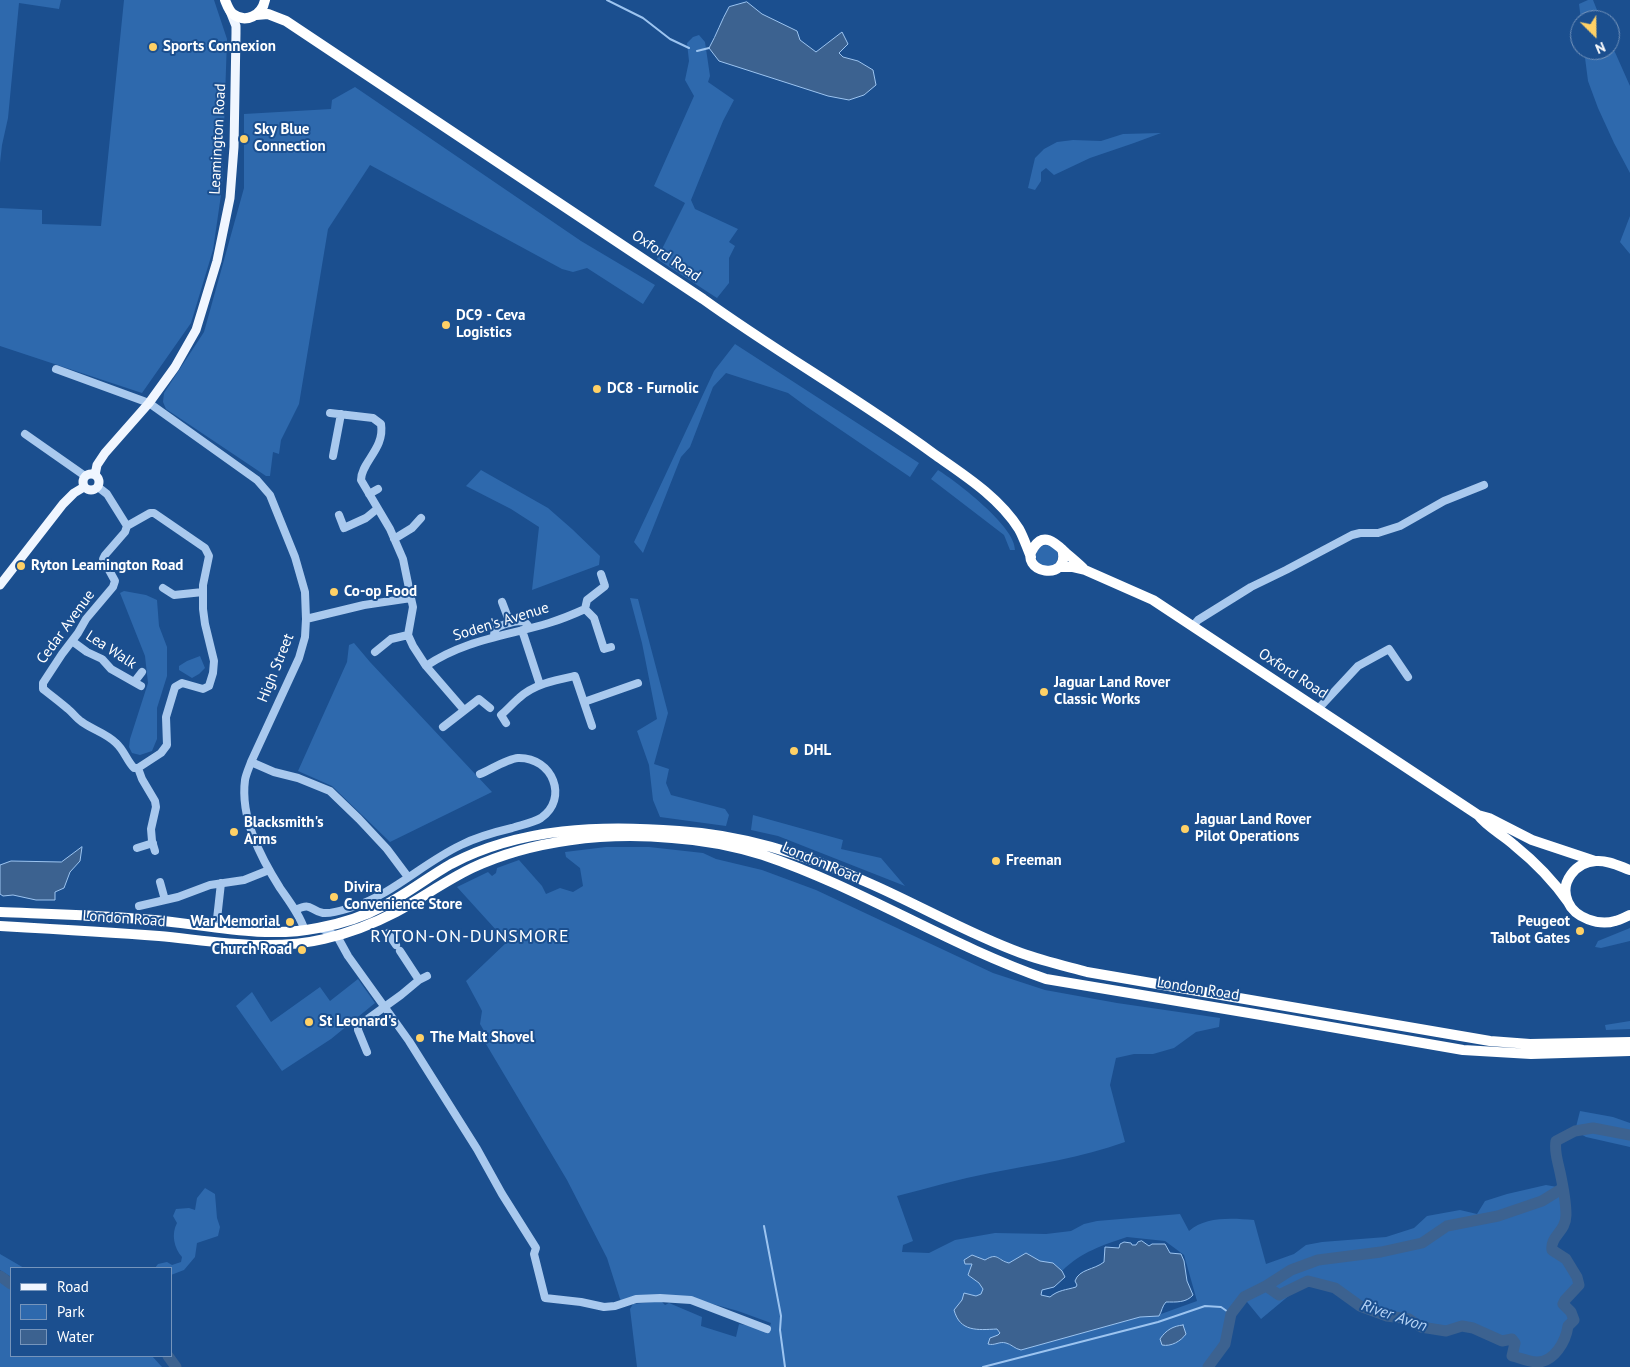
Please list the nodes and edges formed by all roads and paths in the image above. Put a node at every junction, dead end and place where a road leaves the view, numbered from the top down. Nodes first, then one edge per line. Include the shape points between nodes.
1 (266, 0) edge
2 (226, 4) edge
3 (254, 16) junction
4 (286, 21) junction
5 (236, 38) junction
6 (56, 369) dead end
7 (149, 403) junction
8 (330, 413) dead end
9 (341, 414) junction
10 (25, 434) dead end
11 (334, 456) dead end
12 (95, 475) junction
13 (85, 476) junction
14 (1484, 485) dead end
15 (84, 487) junction
16 (98, 487) junction
17 (378, 489) dead end
18 (369, 494) junction
19 (377, 509) junction
20 (339, 515) dead end
21 (421, 518) dead end
22 (127, 526) junction
23 (1018, 529) junction
24 (394, 538) junction
25 (1045, 540) junction
26 (1062, 549) junction
27 (1031, 557) junction
28 (1059, 566) junction
29 (1085, 570) junction
30 (601, 574) dead end
31 (0, 585) edge
32 (163, 588) dead end
33 (203, 592) junction
34 (411, 598) junction
35 (502, 602) dead end
36 (586, 609) junction
37 (306, 619) junction
38 (510, 623) junction
39 (1193, 626) junction
40 (526, 630) junction
41 (408, 635) junction
42 (494, 637) junction
43 (72, 641) junction
44 (608, 648) dead end
45 (375, 652) dead end
46 (426, 666) junction
47 (142, 672) dead end
48 (1408, 677) dead end
49 (638, 683) dead end
50 (540, 685) junction
51 (584, 702) junction
52 (490, 708) dead end
53 (1319, 708) junction
54 (464, 710) junction
55 (506, 723) dead end
56 (592, 726) dead end
57 (444, 727) dead end
58 (251, 762) junction
59 (138, 768) junction
60 (480, 774) dead end
61 (1478, 815) junction
62 (137, 848) dead end
63 (1596, 861) junction
64 (1620, 866) junction
65 (269, 870) junction
66 (1630, 870) edge
67 (1630, 876) edge
68 (408, 877) junction
69 (160, 882) dead end
70 (221, 883) junction
71 (165, 900) junction
72 (1568, 902) junction
73 (139, 906) dead end
74 (295, 910) junction
75 (0, 912) edge
76 (1628, 915) edge
77 (217, 919) dead end
78 (0, 926) edge
79 (320, 928) junction
80 (305, 931) junction
81 (388, 933) dead end
82 (337, 936) junction
83 (427, 976) dead end
84 (419, 980) junction
85 (384, 1008) junction
86 (1630, 1035) edge
87 (1630, 1042) edge
88 (1567, 1044) junction
89 (1630, 1051) edge
90 (367, 1052) dead end
91 (767, 1329) dead end

1 - 3 highway
1 - 4 highway, Oxford Road
2 - 3 highway, Oxford Road via 239,17
2 - 5 main road, Leamington Road via 236,26
3 - 4 highway, Oxford Road via 268,14
3 - 5 main road
4 - 23 highway, Oxford Road via 902,431 978,486
5 - 7 main road, Leamington Road via 230,198 217,261 196,330 175,368
6 - 7 street, High Street
7 - 12 main road, Leamington Road via 105,453
7 - 37 street, High Street via 257,480 270,495 302,578 306,592
8 - 9 street
9 - 11 street
9 - 18 street via 373,418 380,424 377,447 361,476
10 - 13 street
12 - 13 main road
12 - 16 main road
13 - 15 main road
14 - 39 street via 1444,501 1400,526 1378,533 1352,535 1251,587
15 - 16 main road via 91,490
15 - 31 main road via 63,504
16 - 22 street via 107,494
17 - 18 street
18 - 19 street
19 - 20 street via 344,528
19 - 24 street
21 - 24 street via 412,528
22 - 33 street via 154,513 205,548 209,556
22 - 43 street, Cedar Avenue via 103,559 115,581 113,587
23 - 25 highway, Oxford Road
23 - 27 highway, Oxford Road
24 - 34 street via 403,558
25 - 26 highway
25 - 27 highway via 1038,542
26 - 28 highway via 1063,558
26 - 29 highway, Oxford Road
27 - 28 highway via 1041,570 1051,571
28 - 29 highway, Oxford Road
29 - 39 highway, Oxford Road via 1153,600
30 - 36 street via 605,586 587,600
32 - 33 street via 174,595
33 - 59 street via 204,624 214,661 209,686 203,689 182,683 175,687 166,717 167,745 161,754
34 - 37 street
34 - 41 street via 413,607
35 - 38 street
36 - 40 street, Soden's Avenue
36 - 44 street via 594,618
37 - 58 street, High Street via 305,637 298,658
38 - 40 street via 521,620 525,622
38 - 42 street via 497,628
39 - 53 highway, Oxford Road
40 - 42 street, Soden's Avenue
40 - 50 street
41 - 45 street via 390,639
41 - 46 street
42 - 46 street, Soden's Avenue via 467,644
43 - 47 street, Lea Walk via 138,684
43 - 59 street, Cedar Avenue via 43,683 43,690 80,721 112,739 131,765
46 - 54 street
48 - 53 street via 1389,649 1358,666
49 - 51 street
50 - 51 street via 575,676
50 - 55 street via 501,715
51 - 56 street
52 - 54 street via 479,699
53 - 61 highway, Oxford Road
54 - 57 street
58 - 65 street, High Street via 245,780 249,824
58 - 68 street via 330,791 382,844
59 - 62 street via 156,808 151,829 154,847
60 - 68 street via 514,758 536,760 551,776 554,801 538,820 462,845
61 - 63 highway, Oxford Road via 1532,840
61 - 72 highway, Oxford Road via 1485,824 1532,859
63 - 64 highway, Oxford Road
63 - 72 highway via 1581,865 1571,873 1566,888
64 - 66 highway, Oxford Road
64 - 67 highway
65 - 70 street via 244,880
65 - 74 street, High Street
68 - 74 street via 376,898 350,908 329,913 309,906
69 - 71 street
70 - 71 street
70 - 77 street
71 - 73 street
72 - 76 highway, Oxford Road via 1578,914 1589,920 1614,922
74 - 80 street, High Street
75 - 80 highway, London Road via 125,917 276,933
78 - 82 highway, London Road via 275,945
79 - 80 highway, London Road
79 - 82 street
79 - 88 highway, London Road via 374,911 474,853 527,837 586,828 703,833 769,846 834,868 1021,953 1087,972 1490,1041
81 - 84 street
82 - 85 street
82 - 89 highway, London Road via 378,921 460,874 499,857 586,839 670,838 734,848 790,865 979,953 1046,979 1463,1050 1497,1054
83 - 84 street
84 - 85 street
85 - 90 street via 358,1026
85 - 91 street via 427,1069 536,1248 534,1254 545,1298 604,1307 636,1299 691,1300
86 - 88 highway via 1590,1038
87 - 88 highway, London Road

